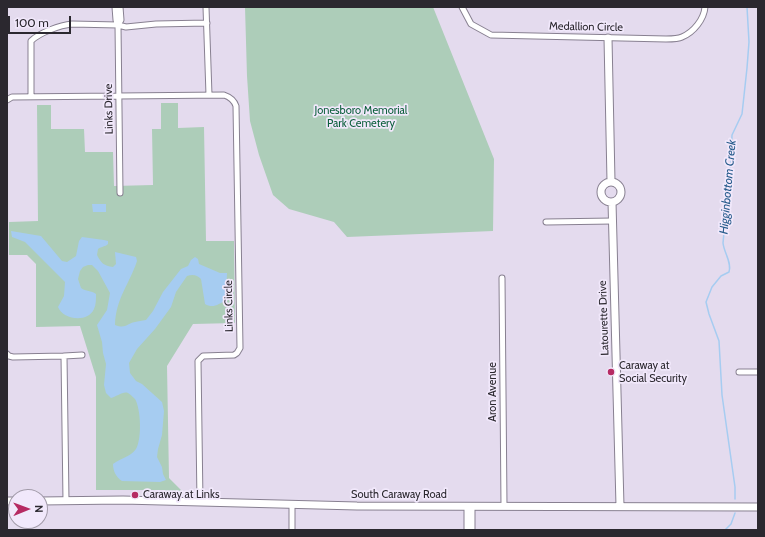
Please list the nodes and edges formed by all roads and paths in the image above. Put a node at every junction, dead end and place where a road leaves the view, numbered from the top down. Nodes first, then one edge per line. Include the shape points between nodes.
1 (116, 7) edge
2 (120, 7) edge
3 (206, 7) edge
4 (462, 7) edge
5 (705, 7) edge
6 (207, 23) junction
7 (118, 25) junction
8 (608, 38) junction
9 (209, 95) junction
10 (118, 96) junction
11 (31, 97) junction
12 (7, 100) edge
13 (611, 181) junction
14 (120, 193) dead end
15 (612, 202) junction
16 (613, 221) junction
17 (546, 222) dead end
18 (502, 278) dead end
19 (7, 354) edge
20 (82, 355) dead end
21 (64, 356) junction
22 (739, 372) dead end
23 (758, 372) edge
24 (48, 500) edge
25 (66, 501) junction
26 (200, 502) junction
27 (292, 505) junction
28 (470, 506) junction
29 (504, 506) junction
30 (620, 506) junction
31 (758, 507) edge
32 (292, 530) edge
33 (467, 530) edge
34 (472, 530) edge

1 - 7 street, Links Drive
2 - 7 street, Links Drive via 121,20
3 - 6 street
4 - 8 street, Medallion Circle via 471,24 491,34
5 - 8 street, Medallion Circle via 705,13 697,26 682,37 666,40
6 - 7 street via 126,27
6 - 9 street
7 - 10 street, Links Drive
7 - 11 street via 65,25 33,39
8 - 13 street
9 - 10 street, Links Circle
9 - 26 street, Links Circle via 228,96 236,106 240,348 234,355 203,356 198,361
10 - 11 street, Links Circle
10 - 14 street, Links Drive
11 - 12 street, Links Circle via 12,97
13 - 15 street via 618,184 622,190 618,199
13 - 15 street via 602,186 601,193 605,199
15 - 16 street, Latourette Drive
16 - 17 street
16 - 30 street, Latourette Drive
18 - 29 street, Aron Avenue
19 - 21 street via 13,357
20 - 21 street
21 - 25 street
22 - 23 street
24 - 25 street, South Caraway Road
25 - 26 street, South Caraway Road
26 - 27 street, South Caraway Road
27 - 28 street, South Caraway Road
27 - 32 street
28 - 29 street, South Caraway Road
28 - 33 street
28 - 34 street
29 - 30 street, South Caraway Road
30 - 31 street, South Caraway Road

